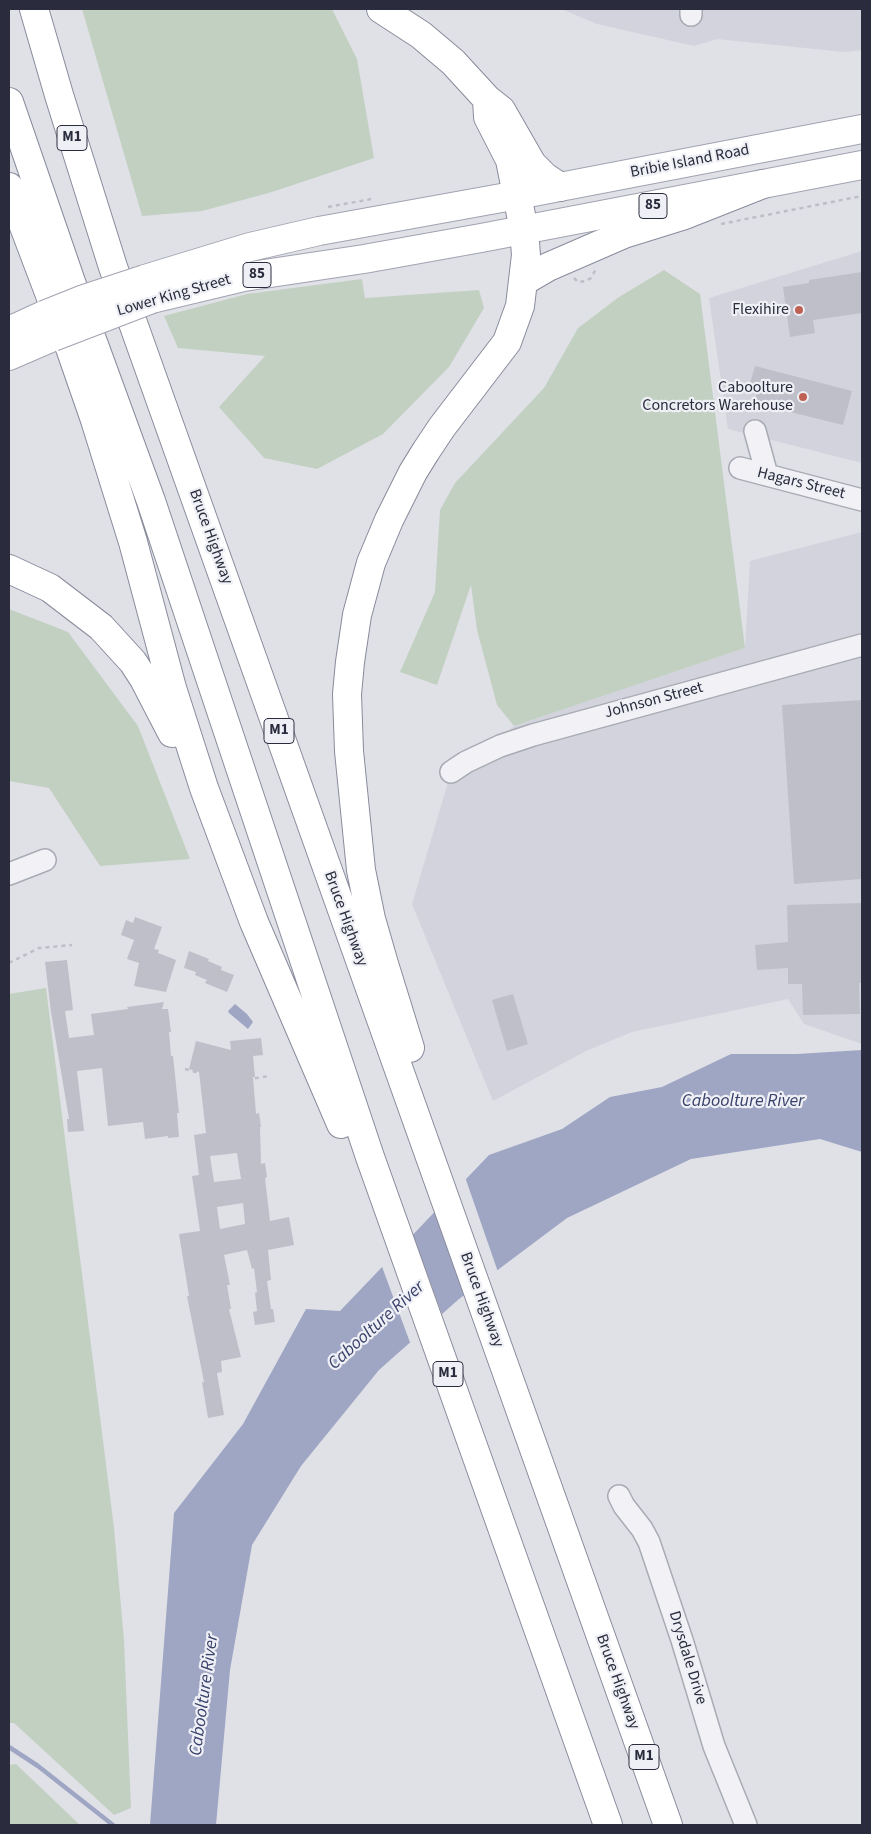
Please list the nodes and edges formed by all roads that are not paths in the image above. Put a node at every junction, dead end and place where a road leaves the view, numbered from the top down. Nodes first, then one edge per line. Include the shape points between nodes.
1 (34, 9) edge
2 (381, 9) edge
3 (487, 99) junction
4 (9, 102) edge
5 (862, 128) edge
6 (862, 165) edge
7 (763, 184) junction
8 (9, 187) edge
9 (560, 187) junction
10 (518, 196) junction
11 (524, 230) junction
12 (524, 281) junction
13 (149, 289) junction
14 (49, 326) junction
15 (9, 331) edge
16 (9, 356) edge
17 (755, 431) dead end
18 (740, 468) dead end
19 (767, 476) junction
20 (862, 500) edge
21 (9, 569) edge
22 (862, 644) edge
23 (451, 772) dead end
24 (204, 788) junction
25 (45, 860) dead end
26 (9, 874) edge
27 (423, 1136) junction
28 (370, 1157) junction
29 (619, 1496) dead end
30 (608, 1825) edge
31 (668, 1825) edge
32 (746, 1825) edge

1 - 27 main road, Bruce Highway / M1 via 114,267
2 - 3 main road via 422,35 466,74
3 - 9 main road via 501,110 532,164
3 - 10 main road via 488,117 510,160
4 - 28 main road, M1 via 154,510
5 - 9 main road, Bribie Island Road / 85
6 - 7 main road, 85
7 - 11 main road, 85
7 - 12 main road via 682,216 624,234
8 - 24 main road via 95,420
9 - 10 main road, Bribie Island Road / 85
10 - 11 main road
10 - 13 main road, Lower King Street via 319,231 242,250
11 - 12 main road
11 - 13 main road, Lower King Street / 85 via 364,259
12 - 27 main road via 520,306 507,342 437,435 413,472 389,520 371,564 357,615 346,694 361,870 371,919 428,1104
13 - 14 main road, Lower King Street, bridge via 84,299
14 - 15 main road, Lower King Street
14 - 16 main road, Lower King Street
17 - 19 street
18 - 19 street, Hagars Street
19 - 20 street, Hagars Street
21 - 24 main road via 31,578 69,602 101,627 120,648 144,679 187,768
22 - 23 street, Johnson Street via 533,734 500,746
24 - 28 main road via 254,922 344,1129
25 - 26 street
27 - 31 main road, Bruce Highway / M1
28 - 30 main road, M1
29 - 32 street, Drysdale Drive via 649,1542 714,1746

